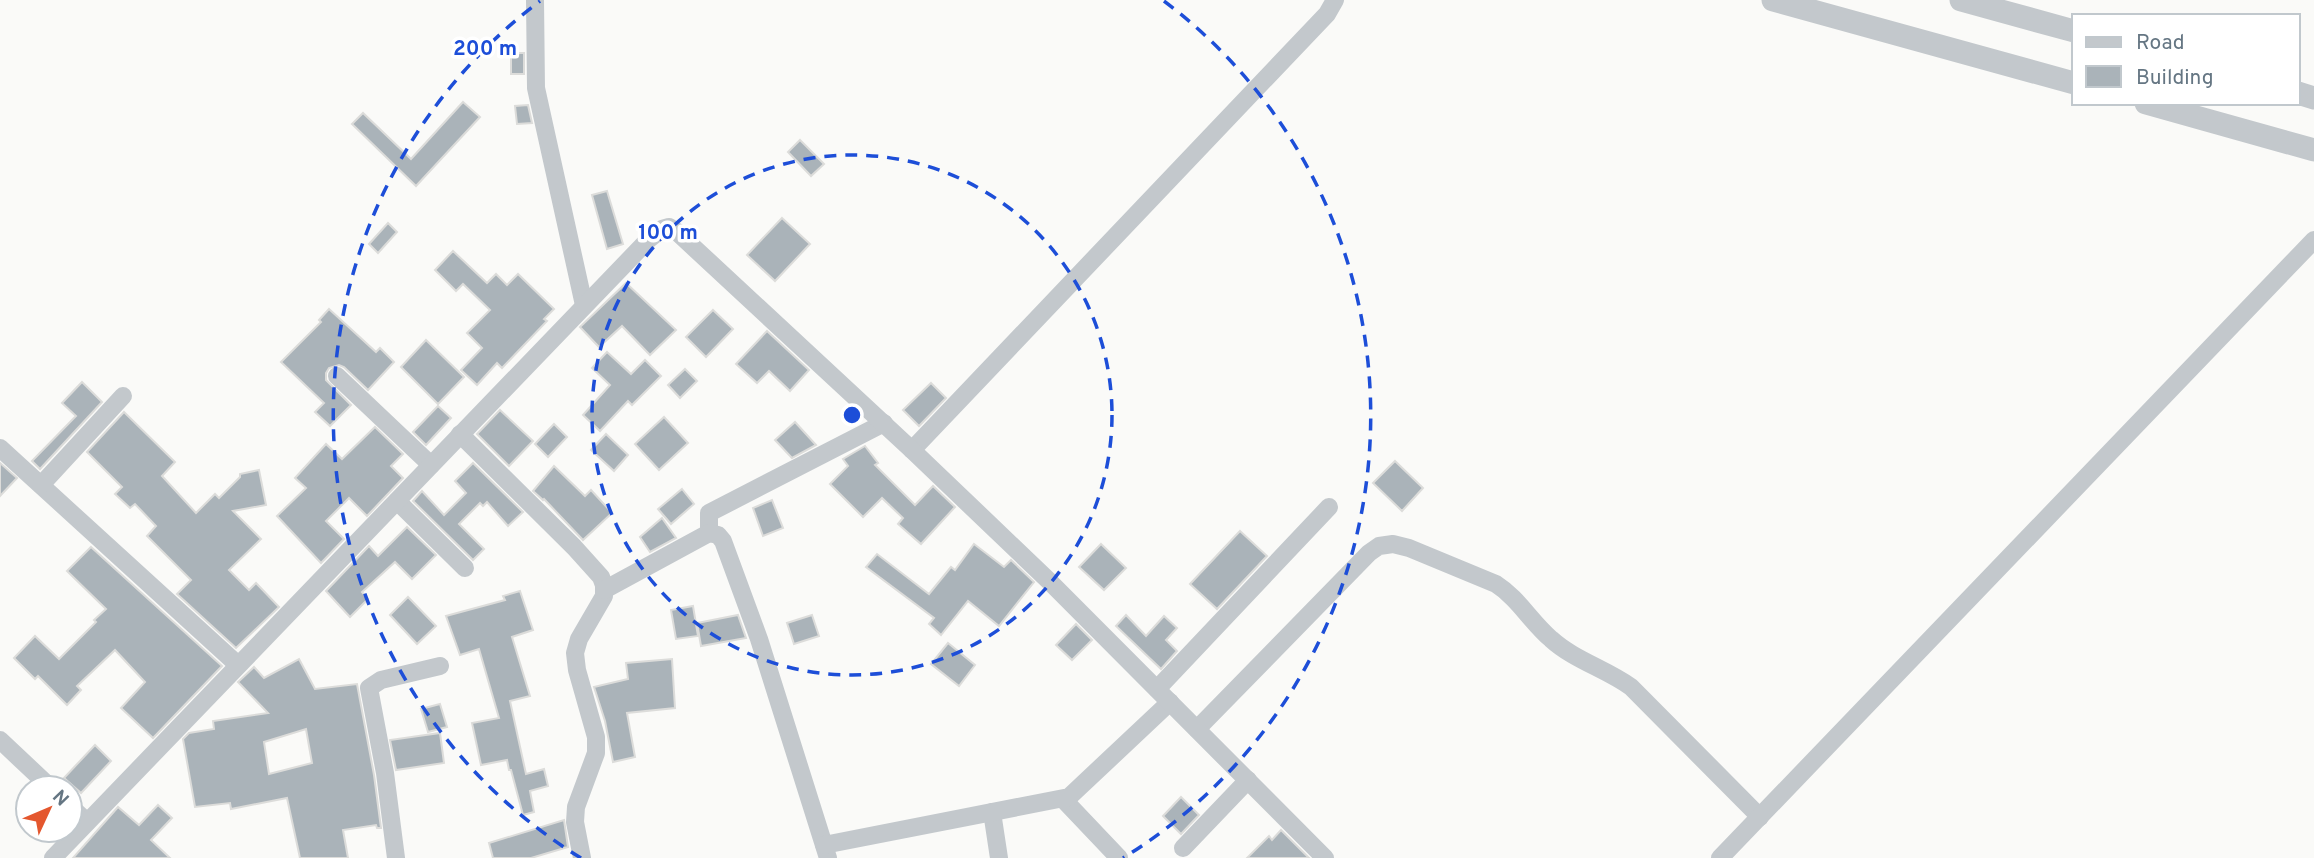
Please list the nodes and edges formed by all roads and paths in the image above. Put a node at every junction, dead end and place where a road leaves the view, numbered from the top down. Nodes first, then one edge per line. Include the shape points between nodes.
1 (535, 0) edge
2 (1335, 0) edge
3 (1773, 0) edge
4 (1961, 0) edge
5 (2072, 30) edge
6 (2072, 82) edge
7 (2153, 105) edge
8 (2314, 150) edge
9 (2314, 240) edge
10 (584, 305) junction
11 (337, 376) dead end
12 (123, 396) dead end
13 (884, 423) junction
14 (460, 434) junction
15 (0, 448) edge
16 (912, 450) junction
17 (431, 465) junction
18 (41, 485) junction
19 (397, 501) junction
20 (1329, 507) dead end
21 (709, 533) junction
22 (464, 568) dead end
23 (604, 590) junction
24 (239, 665) junction
25 (440, 666) dead end
26 (1163, 696) junction
27 (1197, 729) junction
28 (0, 740) edge
29 (36, 774) edge
30 (1248, 780) junction
31 (1063, 799) junction
32 (992, 812) junction
33 (1760, 817) junction
34 (84, 818) edge
35 (88, 822) junction
36 (1183, 848) dead end
37 (826, 851) edge
38 (53, 858) edge
39 (396, 858) edge
40 (582, 858) edge
41 (999, 858) edge
42 (1119, 858) edge
43 (1325, 858) edge
44 (1720, 858) edge

1 - 10 street via 536,88
2 - 16 street via 1327,14
3 - 6 street
4 - 5 street
7 - 8 street
9 - 33 street
10 - 13 street via 648,240 662,229 672,228
10 - 14 street
11 - 17 street
12 - 18 street
13 - 16 street
13 - 21 street via 709,513
14 - 17 street
14 - 23 street via 574,547 601,577
15 - 18 street
16 - 26 street
17 - 19 street
18 - 24 street
19 - 22 street
19 - 24 street
20 - 26 street via 1276,561
21 - 23 street
21 - 37 street via 718,535 727,550
23 - 40 street via 575,653 596,737 596,753 576,807
24 - 35 street
25 - 39 street via 381,680 369,688
26 - 27 street
26 - 31 street via 1086,783
27 - 30 street
27 - 33 street via 1369,553 1393,544 1506,591 1551,640 1631,687
28 - 29 street
30 - 36 street
30 - 43 street
31 - 32 street
31 - 42 street
32 - 37 street
32 - 41 street
33 - 44 street
34 - 35 street
35 - 38 street

